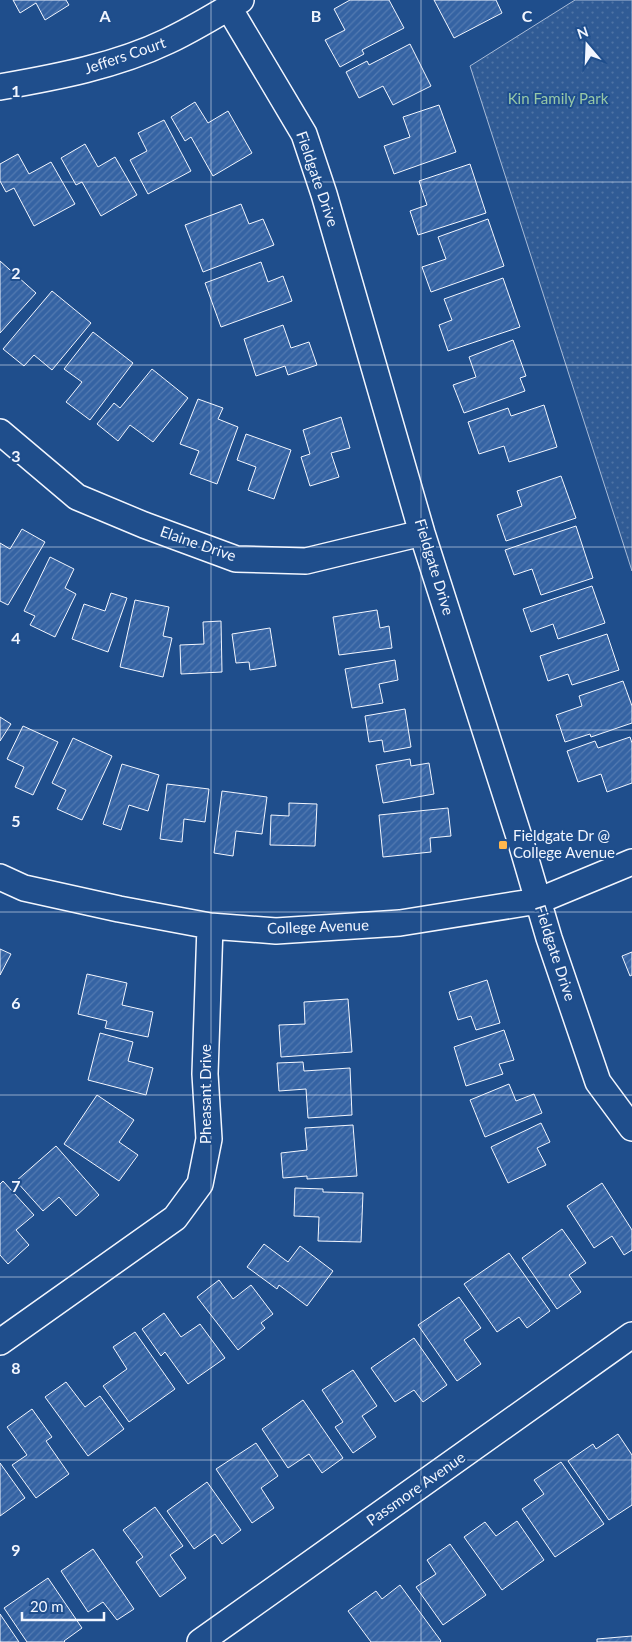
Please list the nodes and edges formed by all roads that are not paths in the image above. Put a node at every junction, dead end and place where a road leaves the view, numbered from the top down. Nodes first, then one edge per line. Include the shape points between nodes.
1 (235, 4) edge
2 (0, 87) edge
3 (0, 432) edge
4 (422, 533) junction
5 (632, 862) edge
6 (0, 877) edge
7 (538, 901) junction
8 (210, 926) junction
9 (632, 1128) edge
10 (632, 1335) edge
11 (0, 1342) edge
12 (200, 1642) edge

1 - 2 street, Jeffers Court via 168,41 135,55 68,75
1 - 4 street, Fieldgate Drive via 304,134
3 - 4 street, Elaine Drive via 77,497 236,559 306,561
4 - 7 street, Fieldgate Drive
5 - 7 street, College Avenue
6 - 8 street, College Avenue via 24,888
7 - 8 street, College Avenue via 400,923 276,931
7 - 9 street, Fieldgate Drive via 598,1082
8 - 11 street, Pheasant Drive via 205,1074 209,1139 200,1184 175,1218
10 - 12 street, Passmore Avenue

